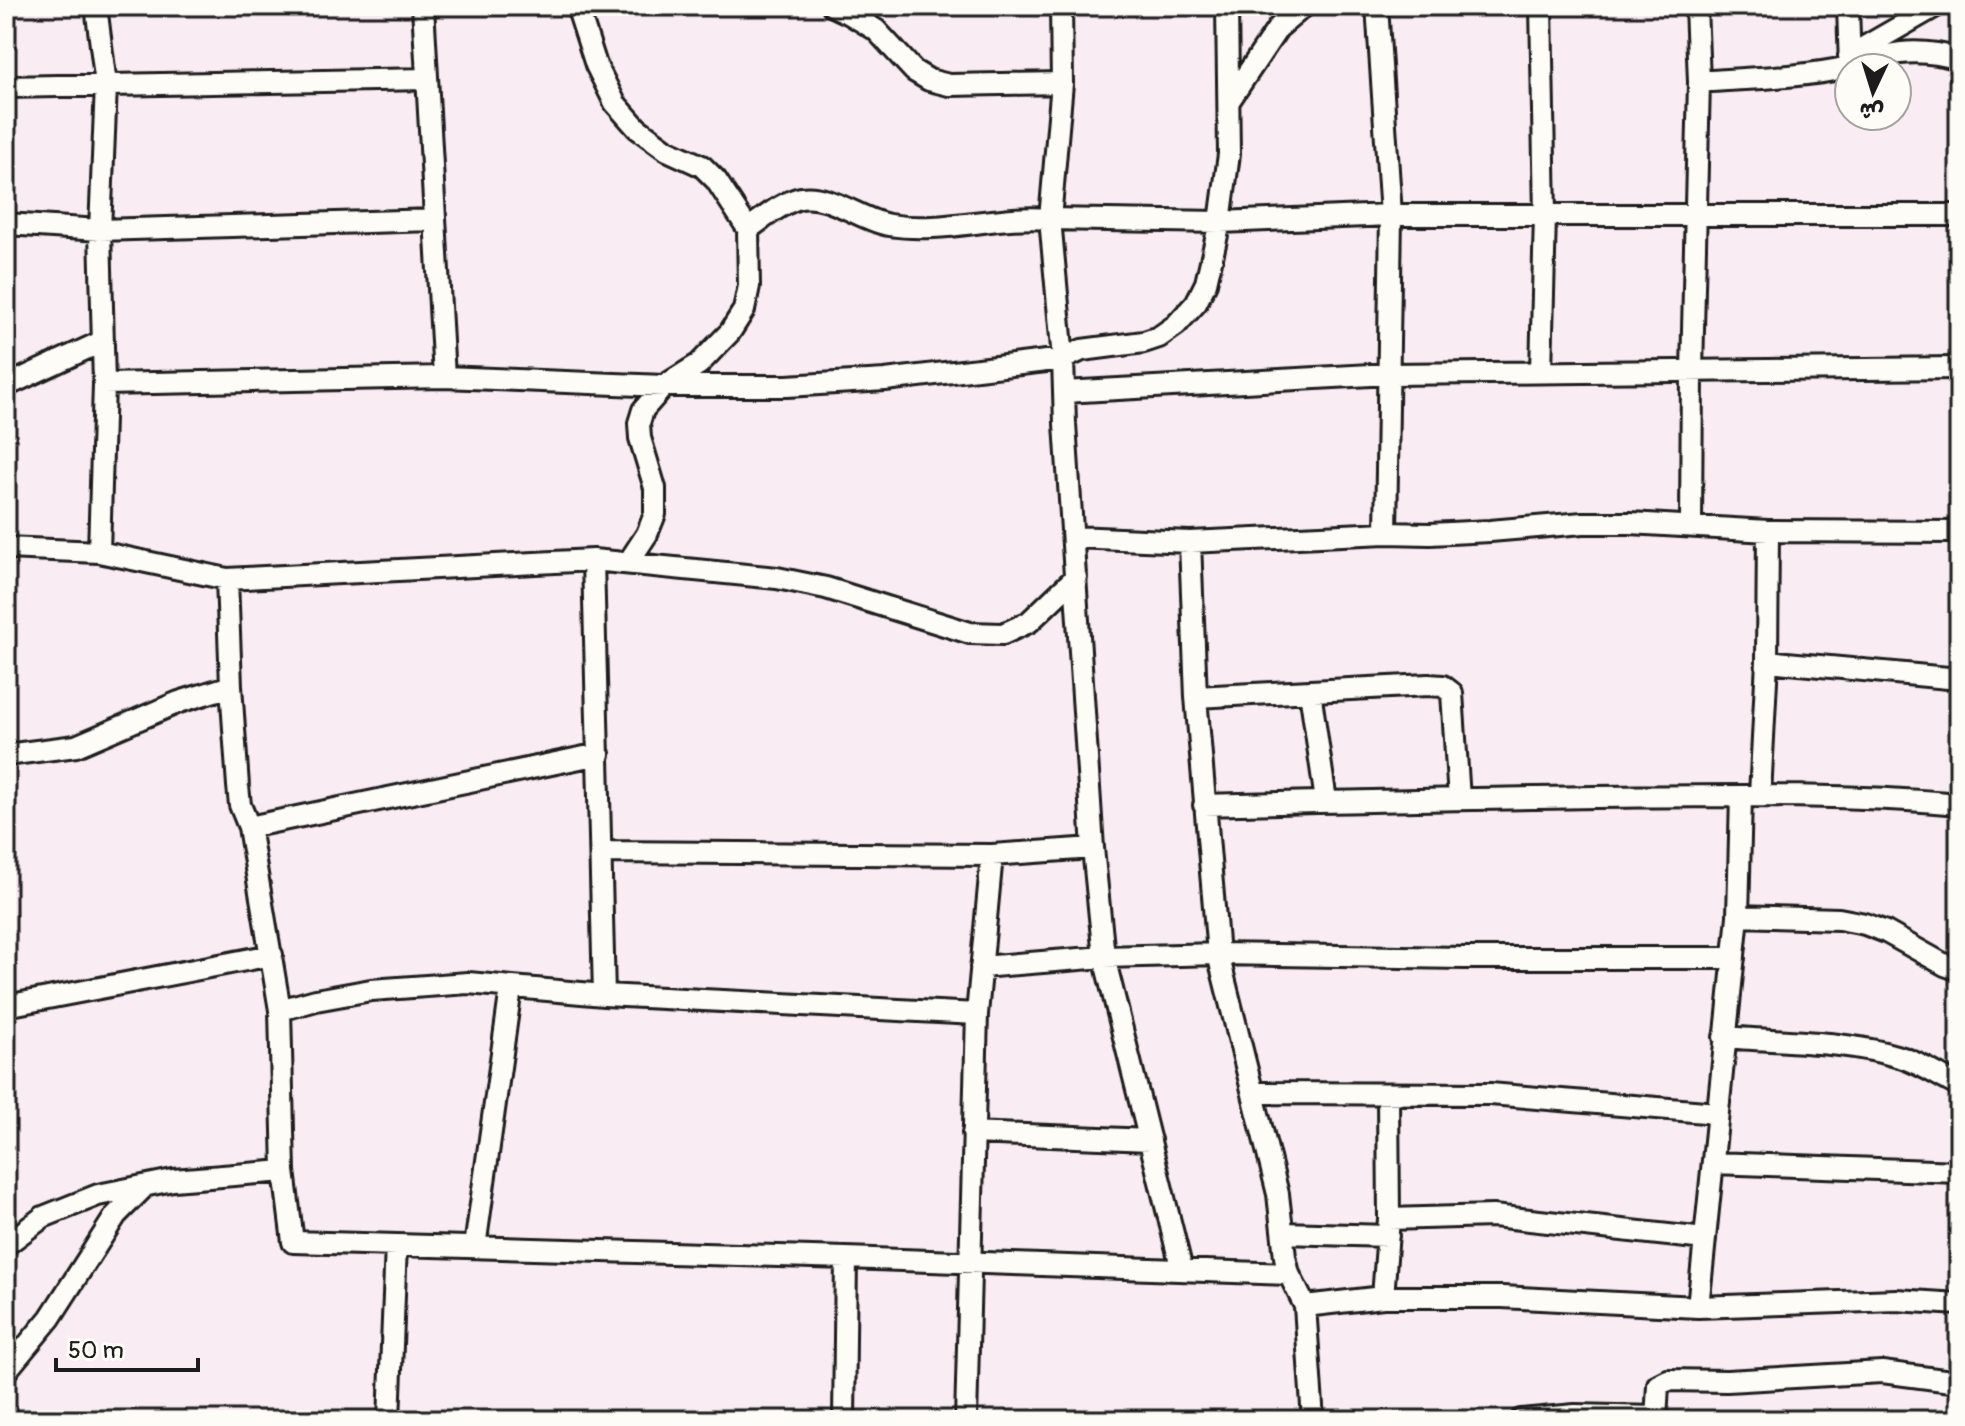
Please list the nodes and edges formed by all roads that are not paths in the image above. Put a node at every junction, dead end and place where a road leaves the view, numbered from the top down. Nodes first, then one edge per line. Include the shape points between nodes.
1 (96, 6) edge
2 (423, 6) edge
3 (577, 6) edge
4 (833, 6) edge
5 (1061, 6) edge
6 (1227, 6) edge
7 (1304, 6) edge
8 (1377, 6) edge
9 (1541, 6) edge
10 (1696, 6) edge
11 (1848, 6) edge
12 (1936, 6) edge
13 (1849, 52) edge
14 (1863, 52) edge
15 (1913, 52) edge
16 (1959, 59) edge
17 (1833, 65) edge
18 (427, 79) junction
19 (1699, 82) junction
20 (1062, 83) junction
21 (106, 85) junction
22 (6, 87) edge
23 (1229, 101) junction
24 (1391, 215) junction
25 (1545, 215) junction
26 (1696, 215) junction
27 (1959, 215) edge
28 (1050, 219) junction
29 (434, 220) junction
30 (1220, 222) junction
31 (6, 224) edge
32 (748, 229) junction
33 (100, 230) junction
34 (103, 341) junction
35 (1063, 359) junction
36 (1959, 368) edge
37 (1692, 371) junction
38 (1541, 372) junction
39 (1389, 374) junction
40 (444, 377) junction
41 (104, 384) junction
42 (6, 386) edge
43 (664, 386) junction
44 (1064, 392) junction
45 (1691, 526) junction
46 (1768, 531) junction
47 (1959, 532) edge
48 (1386, 533) junction
49 (1074, 537) junction
50 (1190, 542) junction
51 (6, 548) edge
52 (99, 552) junction
53 (593, 560) junction
54 (628, 563) junction
55 (1076, 577) junction
56 (227, 579) junction
57 (1767, 661) junction
58 (1959, 679) edge
59 (231, 686) junction
60 (1310, 691) junction
61 (1196, 697) junction
62 (599, 754) junction
63 (6, 755) edge
64 (1750, 795) junction
65 (1459, 799) junction
66 (1326, 801) junction
67 (1959, 804) edge
68 (1204, 805) junction
69 (249, 827) junction
70 (1093, 848) junction
71 (601, 852) junction
72 (992, 855) junction
73 (1738, 916) junction
74 (1218, 954) junction
75 (272, 955) junction
76 (1104, 957) junction
77 (1734, 958) junction
78 (981, 967) junction
79 (1959, 970) edge
80 (511, 988) junction
81 (604, 995) junction
82 (6, 1006) edge
83 (280, 1010) junction
84 (977, 1014) junction
85 (1724, 1037) junction
86 (1959, 1086) edge
87 (1253, 1093) junction
88 (1388, 1094) junction
89 (1717, 1113) junction
90 (973, 1133) junction
91 (1150, 1140) junction
92 (1713, 1163) junction
93 (284, 1171) junction
94 (1959, 1172) edge
95 (145, 1186) junction
96 (1388, 1228) junction
97 (1283, 1233) junction
98 (1705, 1239) junction
99 (6, 1245) edge
100 (396, 1245) junction
101 (475, 1247) junction
102 (846, 1258) junction
103 (969, 1262) junction
104 (1182, 1270) junction
105 (1289, 1274) junction
106 (1383, 1297) junction
107 (1959, 1304) edge
108 (1305, 1306) junction
109 (1698, 1307) junction
110 (6, 1371) edge
111 (1959, 1382) edge
112 (1656, 1418) edge
113 (389, 1420) edge
114 (844, 1420) edge
115 (966, 1420) edge
116 (1313, 1420) edge
117 (1521, 1420) edge

1 - 21 street
2 - 18 street
3 - 32 street via 615,103 667,150 702,166
4 - 20 street via 876,30 929,80 949,85
5 - 20 street
6 - 23 street
7 - 23 street via 1278,28
8 - 24 street
9 - 25 street
10 - 19 street
11 - 13 street
12 - 14 street
15 - 16 street
17 - 19 street via 1793,75
18 - 21 street
18 - 29 street
19 - 26 street
20 - 28 street
21 - 22 street
21 - 33 street
23 - 30 street
24 - 25 street
24 - 30 street
24 - 39 street
25 - 26 street
25 - 38 street
26 - 27 street
26 - 37 street
28 - 30 street
28 - 32 street via 913,228 884,224 819,198 801,198
28 - 35 street
29 - 33 street
29 - 40 street
30 - 35 street via 1206,283 1176,325 1144,342 1082,350
31 - 33 street
32 - 43 street via 744,310 699,364
33 - 34 street
34 - 41 street
34 - 42 street
35 - 43 street via 885,380
35 - 44 street
36 - 37 street
37 - 38 street
37 - 45 street
38 - 39 street
39 - 44 street
39 - 48 street
40 - 41 street
40 - 43 street
41 - 52 street
43 - 54 street via 639,423 655,488 655,514
44 - 49 street
45 - 46 street
45 - 48 street via 1583,523
46 - 47 street
46 - 57 street
48 - 50 street
49 - 50 street
49 - 55 street
50 - 61 street
51 - 52 street
52 - 56 street
53 - 54 street
53 - 56 street
53 - 62 street
54 - 55 street via 826,588 970,633 1003,634 1029,622
55 - 70 street
56 - 59 street
57 - 58 street
57 - 64 street
59 - 63 street via 76,746
59 - 69 street via 240,805
60 - 61 street
60 - 65 street via 1443,686 1452,693
60 - 66 street
61 - 68 street
62 - 69 street
62 - 71 street
64 - 65 street
64 - 67 street
64 - 73 street
65 - 66 street
66 - 68 street
68 - 74 street
69 - 75 street
70 - 72 street
70 - 76 street
71 - 72 street
71 - 81 street
72 - 78 street
73 - 77 street
73 - 79 street via 1865,924
74 - 76 street
74 - 77 street
74 - 87 street
75 - 82 street
75 - 83 street
76 - 78 street
76 - 91 street
77 - 85 street
78 - 84 street
80 - 81 street
80 - 83 street via 468,983 412,986
80 - 101 street
81 - 84 street
83 - 93 street
84 - 90 street
85 - 86 street via 1860,1048 1924,1066
85 - 89 street
87 - 88 street
87 - 97 street
88 - 89 street via 1490,1094
88 - 96 street
89 - 92 street
90 - 91 street
90 - 103 street
91 - 104 street
92 - 94 street
92 - 98 street
93 - 95 street
93 - 100 street via 293,1242
95 - 99 street via 98,1195 43,1217
95 - 110 street via 116,1215 50,1318
96 - 97 street
96 - 98 street via 1493,1216
96 - 106 street
97 - 105 street
98 - 109 street
100 - 101 street
100 - 113 street
101 - 102 street
102 - 103 street
102 - 114 street
103 - 104 street
103 - 115 street
104 - 105 street
105 - 108 street
106 - 108 street
106 - 109 street
107 - 109 street via 1896,1300
108 - 116 street
111 - 112 street via 1882,1372 1668,1380 1658,1385
112 - 117 street via 1575,1415

